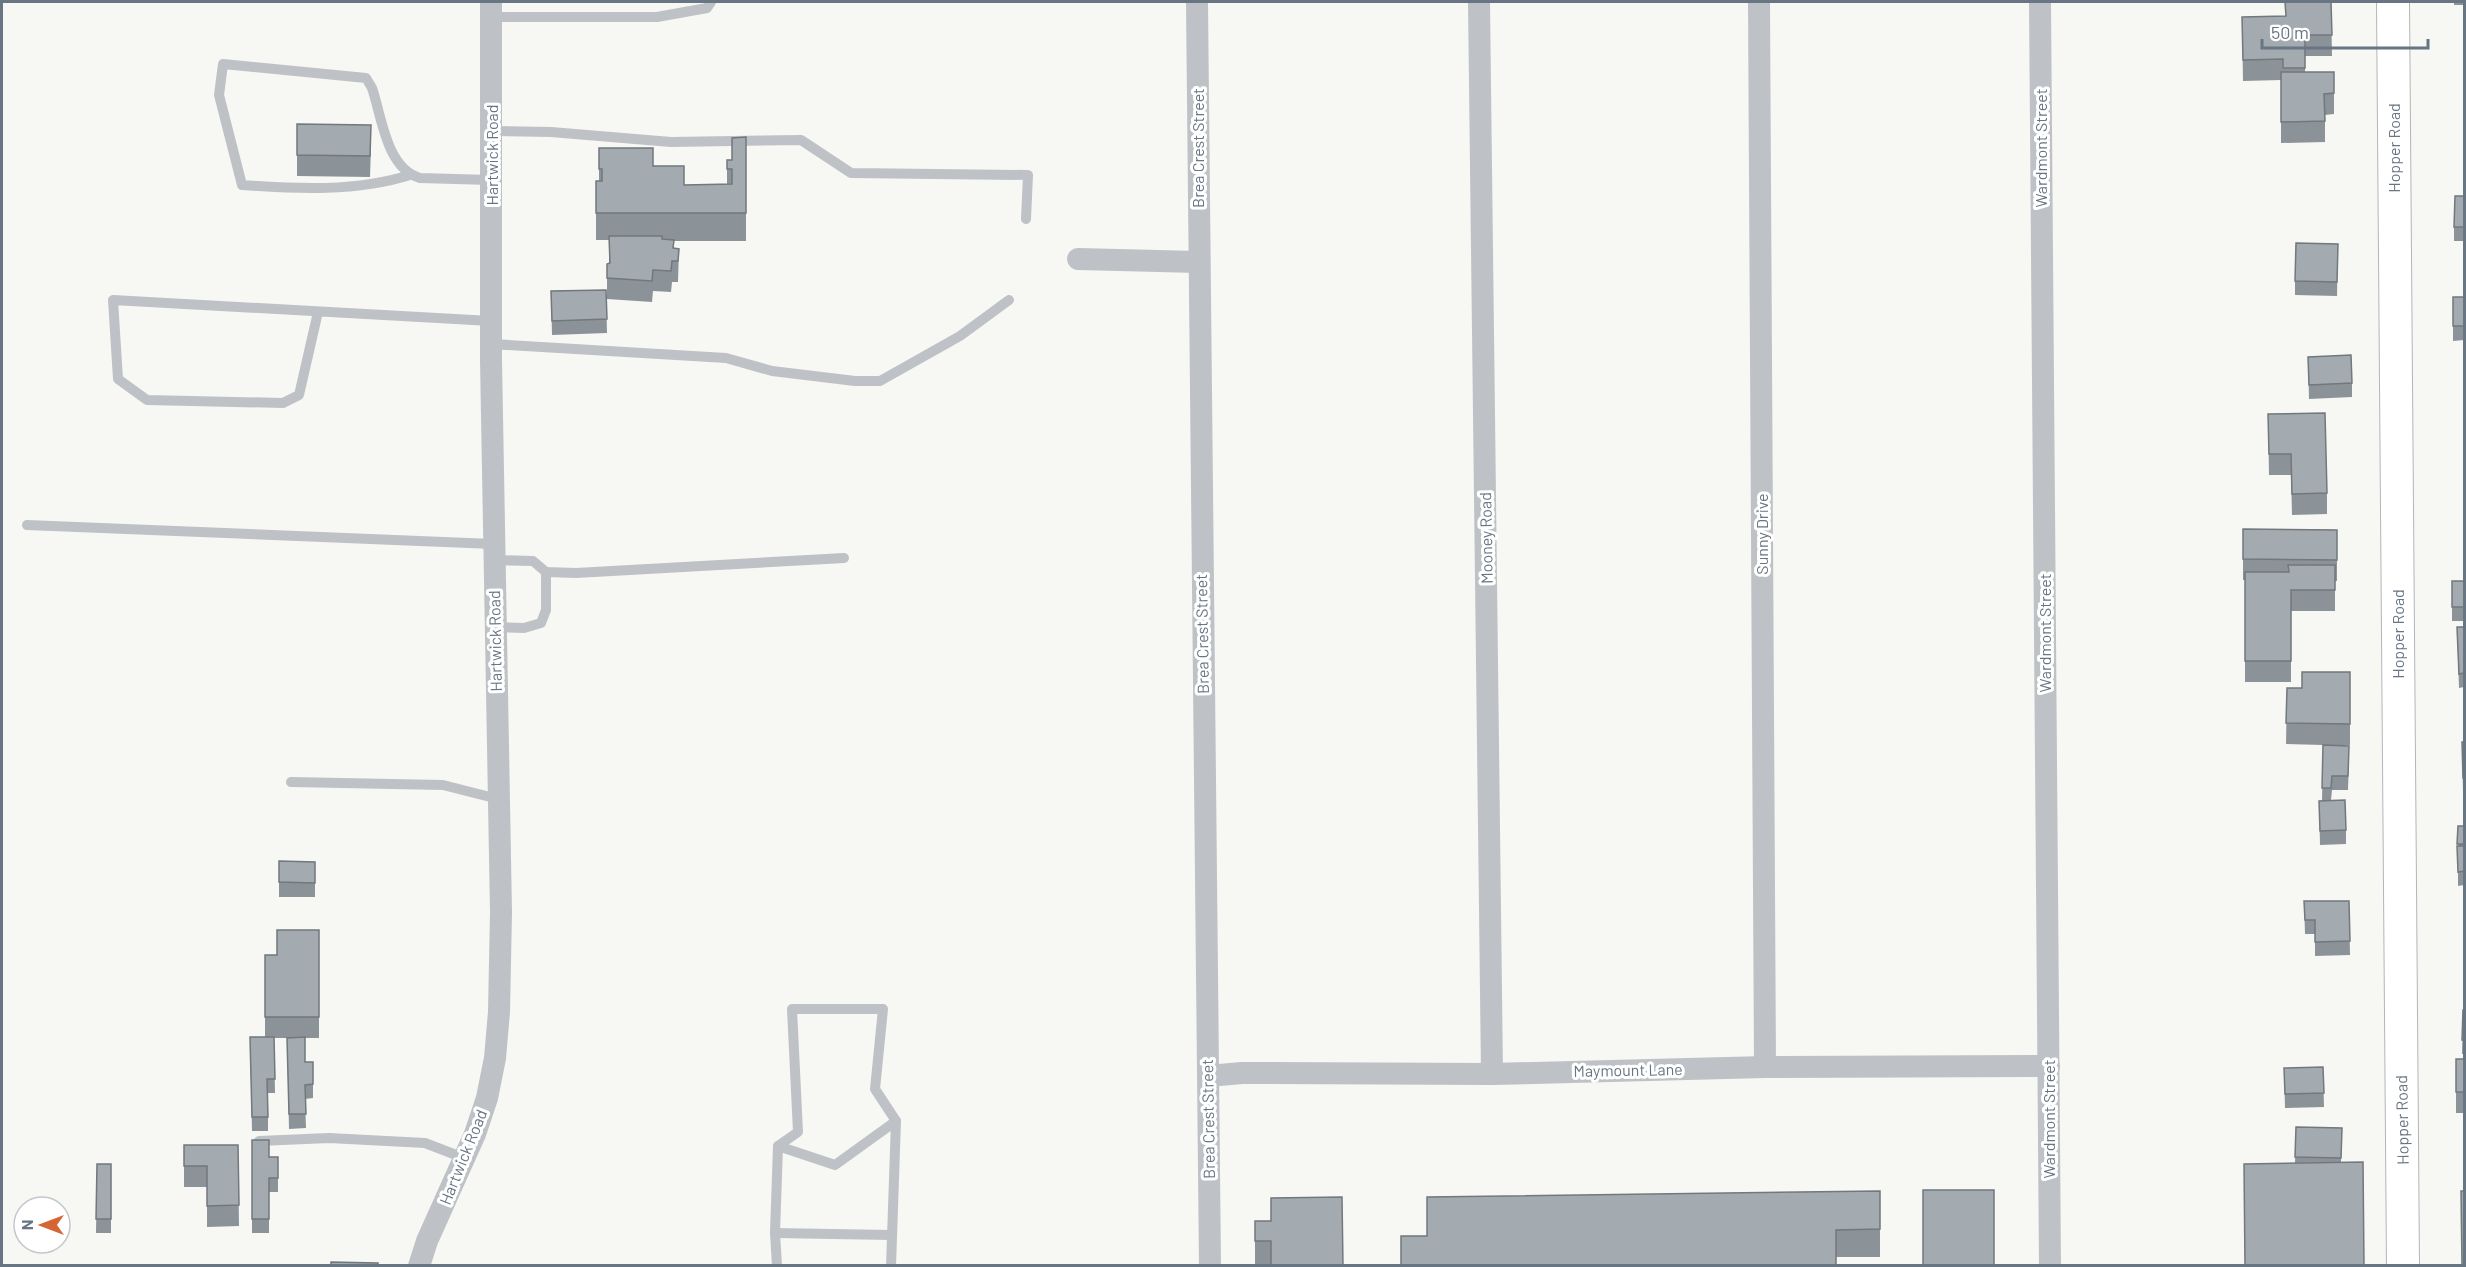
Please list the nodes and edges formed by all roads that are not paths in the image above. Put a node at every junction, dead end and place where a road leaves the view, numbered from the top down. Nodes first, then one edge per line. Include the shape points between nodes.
1 (711, 2) edge
2 (1197, 2) edge
3 (1479, 2) edge
4 (1759, 2) edge
5 (2040, 2) edge
6 (2393, 2) edge
7 (492, 9) edge
8 (492, 131) junction
9 (410, 175) junction
10 (491, 180) junction
11 (1026, 219) dead end
12 (1078, 259) dead end
13 (1198, 262) junction
14 (1009, 300) dead end
15 (318, 312) junction
16 (491, 321) junction
17 (491, 344) junction
18 (27, 525) dead end
19 (493, 552) junction
20 (844, 558) dead end
21 (546, 572) junction
22 (495, 627) junction
23 (291, 782) dead end
24 (498, 799) junction
25 (2049, 1066) junction
26 (1765, 1067) junction
27 (1491, 1074) junction
28 (1208, 1076) junction
29 (896, 1121) junction
30 (259, 1141) edge
31 (778, 1146) junction
32 (464, 1158) junction
33 (775, 1233) junction
34 (891, 1235) junction
35 (419, 1266) edge
36 (777, 1266) edge
37 (891, 1266) edge
38 (1210, 1266) edge
39 (2050, 1266) edge
40 (2403, 1266) edge

1 - 7 lane via 707,8 657,17
2 - 13 street, Brea Crest Street
3 - 27 street, Mooney Road
4 - 26 street, Sunny Drive
5 - 25 street, Wardmont Street
6 - 40 main road, Hopper Road
7 - 8 street, Hartwick Road
8 - 10 street, Hartwick Road
8 - 11 lane via 670,142 801,140 851,173 1028,175
9 - 9 lane via 397,163 366,78 223,64 219,95 242,185 295,189 381,184
9 - 10 lane
10 - 16 street, Hartwick Road
12 - 13 street
13 - 28 street, Brea Crest Street
14 - 17 lane via 960,336 880,381 772,371 726,358
15 - 15 lane via 113,300 118,379 147,400 283,403 299,395
15 - 16 lane
16 - 17 street, Hartwick Road
17 - 19 street, Hartwick Road
18 - 19 lane
19 - 21 lane via 533,561
19 - 22 street, Hartwick Road
20 - 21 lane
21 - 22 lane via 546,610 541,623 524,628
22 - 24 street, Hartwick Road
23 - 24 lane via 443,785
24 - 32 street, Hartwick Road via 500,1012 487,1098
25 - 26 street, Maymount Lane
25 - 39 street, Wardmont Street
26 - 27 street, Maymount Lane
27 - 28 street, Maymount Lane
28 - 38 street, Brea Crest Street
29 - 31 lane via 835,1165
29 - 31 lane via 875,1089 883,1009 792,1009 798,1132
29 - 34 lane
30 - 32 lane via 329,1138 425,1143
31 - 33 lane
32 - 35 street, Hartwick Road
33 - 34 lane
33 - 36 lane
34 - 37 lane

